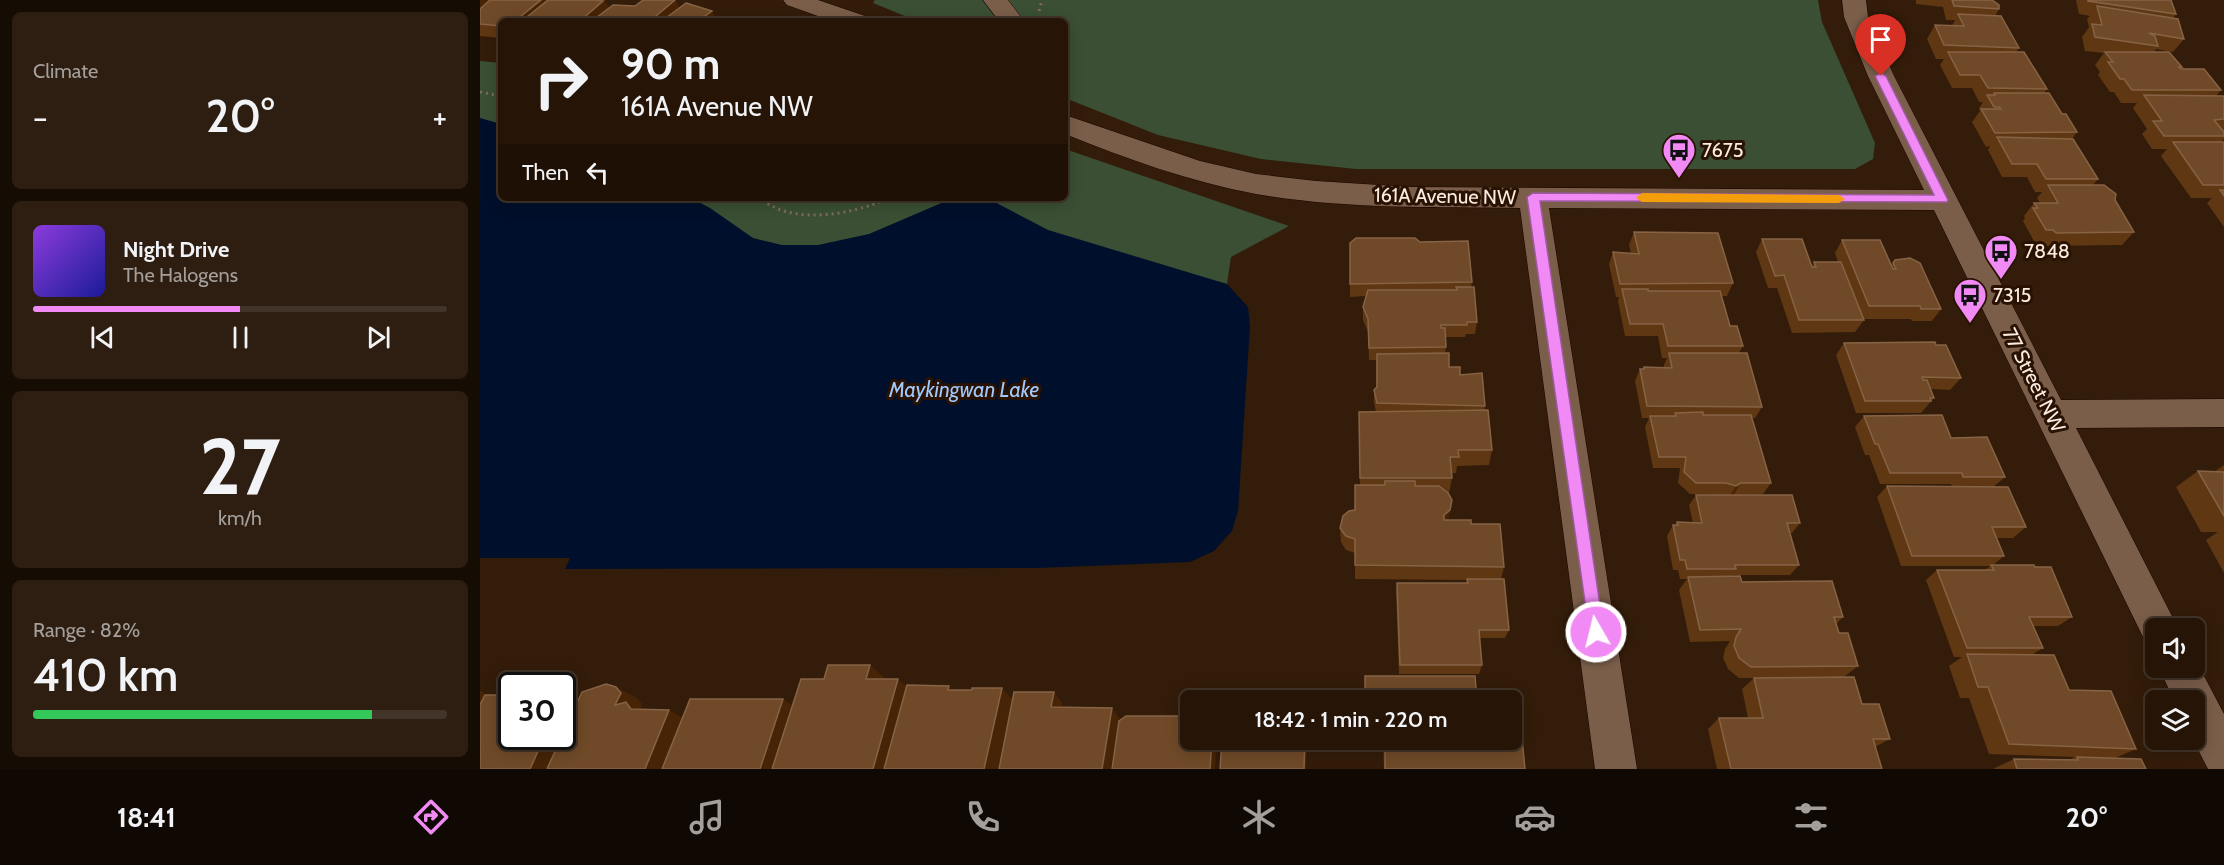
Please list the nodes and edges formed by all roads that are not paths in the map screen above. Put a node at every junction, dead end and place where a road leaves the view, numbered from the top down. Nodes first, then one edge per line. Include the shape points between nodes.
1 (795, 0) edge
2 (995, 0) edge
3 (1854, 0) edge
4 (847, 18) edge
5 (1010, 18) edge
6 (1068, 125) edge
7 (1533, 197) junction
8 (1942, 200) junction
9 (2224, 413) edge
10 (2051, 414) junction
11 (2154, 618) edge
12 (2184, 678) edge
13 (2224, 757) edge
14 (1616, 769) edge

1 - 4 street
2 - 5 street
3 - 8 street, 77 Street NW via 1856,17 1881,76
6 - 7 street, 161A Avenue NW via 1176,165 1282,188 1346,194
7 - 8 street, 161A Avenue NW
7 - 14 street
8 - 10 street, 77 Street NW
9 - 10 street
10 - 11 street, 77 Street NW
12 - 13 street

